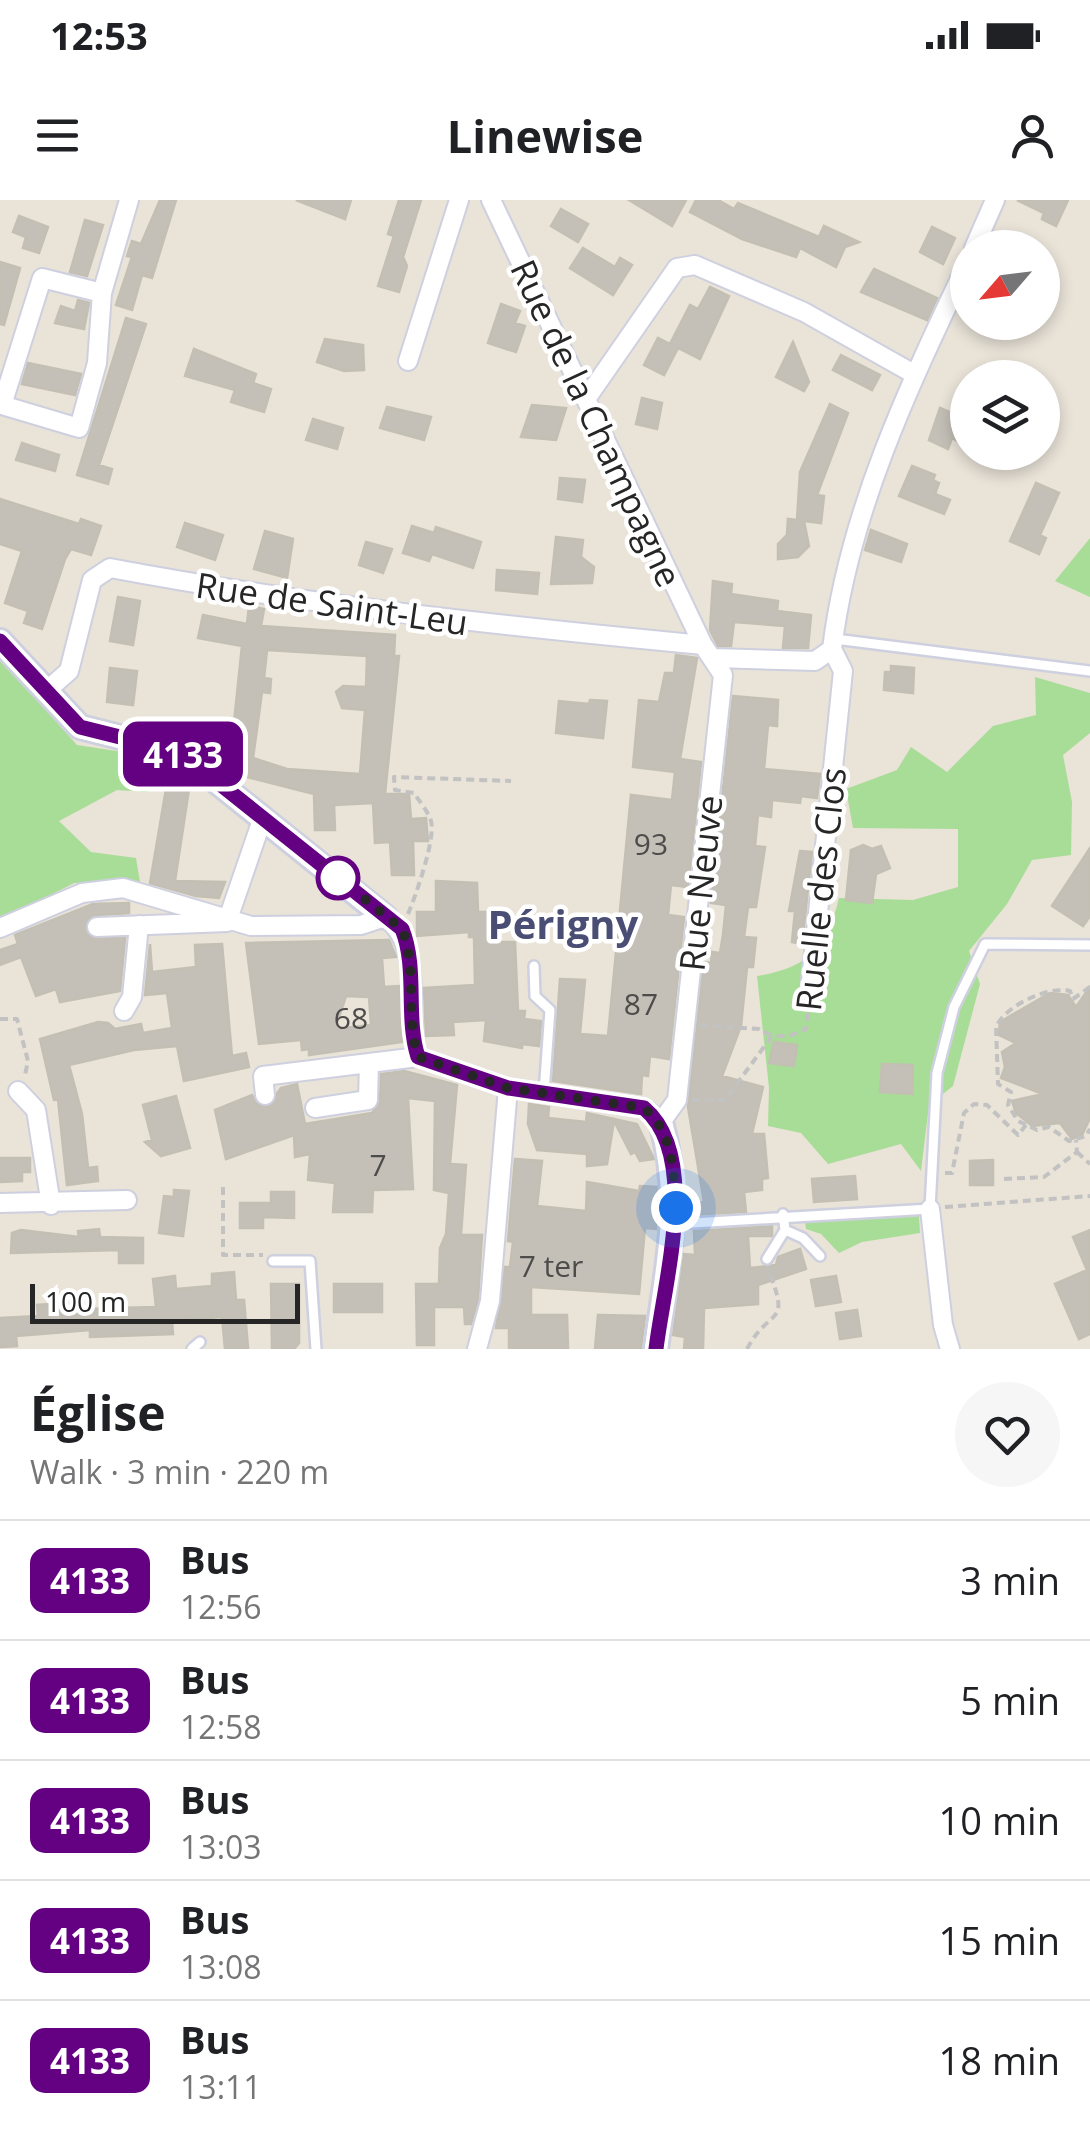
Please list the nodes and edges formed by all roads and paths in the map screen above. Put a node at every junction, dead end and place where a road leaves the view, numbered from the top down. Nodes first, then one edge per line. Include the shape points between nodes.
1 (130, 200) edge
2 (459, 200) edge
3 (491, 200) edge
4 (994, 200) edge
5 (982, 230) edge
6 (102, 292) junction
7 (950, 299) edge
8 (408, 362) dead end
9 (914, 374) junction
10 (586, 399) junction
11 (0, 641) edge
12 (833, 644) junction
13 (709, 652) junction
14 (1090, 672) edge
15 (46, 692) junction
16 (512, 781) dead end
17 (262, 817) junction
18 (228, 917) junction
19 (393, 923) junction
20 (139, 924) junction
21 (97, 927) dead end
22 (0, 928) edge
23 (1090, 945) edge
24 (534, 966) dead end
25 (811, 981) joint
26 (1090, 987) edge
27 (124, 1011) dead end
28 (0, 1019) edge
29 (686, 1024) junction
30 (772, 1036) junction
31 (418, 1057) junction
32 (369, 1063) junction
33 (508, 1088) junction
34 (20, 1093) joint
35 (544, 1094) junction
36 (265, 1096) dead end
37 (678, 1100) junction
38 (315, 1108) dead end
39 (661, 1122) junction
40 (1026, 1125) junction
41 (1090, 1129) edge
42 (1076, 1140) junction
43 (1077, 1152) junction
44 (1090, 1164) edge
45 (932, 1174) junction
46 (1004, 1179) dead end
47 (223, 1187) dead end
48 (1090, 1196) edge
49 (127, 1200) dead end
50 (0, 1204) edge
51 (51, 1205) junction
52 (930, 1208) junction
53 (783, 1214) junction
54 (675, 1224) junction
55 (785, 1230) junction
56 (820, 1256) dead end
57 (767, 1260) joint
58 (275, 1261) joint
59 (316, 1349) edge
60 (477, 1349) edge
61 (656, 1349) edge
62 (748, 1349) edge
63 (950, 1349) edge

1 - 6 street
2 - 8 street
3 - 10 street, Rue de la Champagne
4 - 5 street
6 - 6 street via 98,364 80,428 2,405 42,278
7 - 9 street
9 - 10 street via 804,312 696,264 677,268
9 - 12 street via 867,496
10 - 13 street, Rue de la Champagne
11 - 15 street
12 - 13 street, Rue de Saint-Leu via 814,662
12 - 14 lane
12 - 25 street, Ruelle des Clos via 843,671
13 - 15 street, Rue de Saint-Leu via 238,592 110,568 92,580 69,671
13 - 29 street, Rue Neuve via 723,676
15 - 17 street via 80,727 180,752
16 - 19 path via 394,777 394,790 414,792 431,820 432,844
17 - 18 street
17 - 19 street
18 - 19 street via 251,926
18 - 20 street
18 - 22 street via 122,888 82,892
19 - 31 street via 408,944
20 - 21 street
20 - 27 street via 132,997
23 - 45 lane via 984,944 954,1007 937,1073
24 - 35 lane via 535,996 550,1010
25 - 30 path, Ruelle des Clos via 806,1029
26 - 40 path via 1073,1000 1070,991 1056,988 996,1022 998,1084 1011,1092 1008,1105
28 - 34 path via 17,1019 28,1061
29 - 30 path
29 - 37 street, Rue Neuve
30 - 37 path, Ruelle des Clos via 725,1100
31 - 32 street
31 - 33 street
32 - 36 street via 263,1076
32 - 38 street via 368,1100
33 - 35 street
33 - 60 street via 490,1301
34 - 51 street via 36,1110
35 - 39 street via 644,1108
37 - 39 street
39 - 54 street via 673,1164
40 - 42 path
40 - 45 path via 1018,1134 987,1105 974,1104 964,1113 952,1173
41 - 42 path
42 - 43 path
43 - 44 path
43 - 46 path via 1044,1177
45 - 52 lane
47 - 58 path via 223,1256 277,1255
48 - 52 path
49 - 51 street
50 - 51 street
52 - 53 lane
52 - 63 street
53 - 54 lane
53 - 55 lane
54 - 61 street
55 - 56 lane
55 - 57 lane
57 - 62 path via 779,1312
58 - 59 lane via 310,1261

